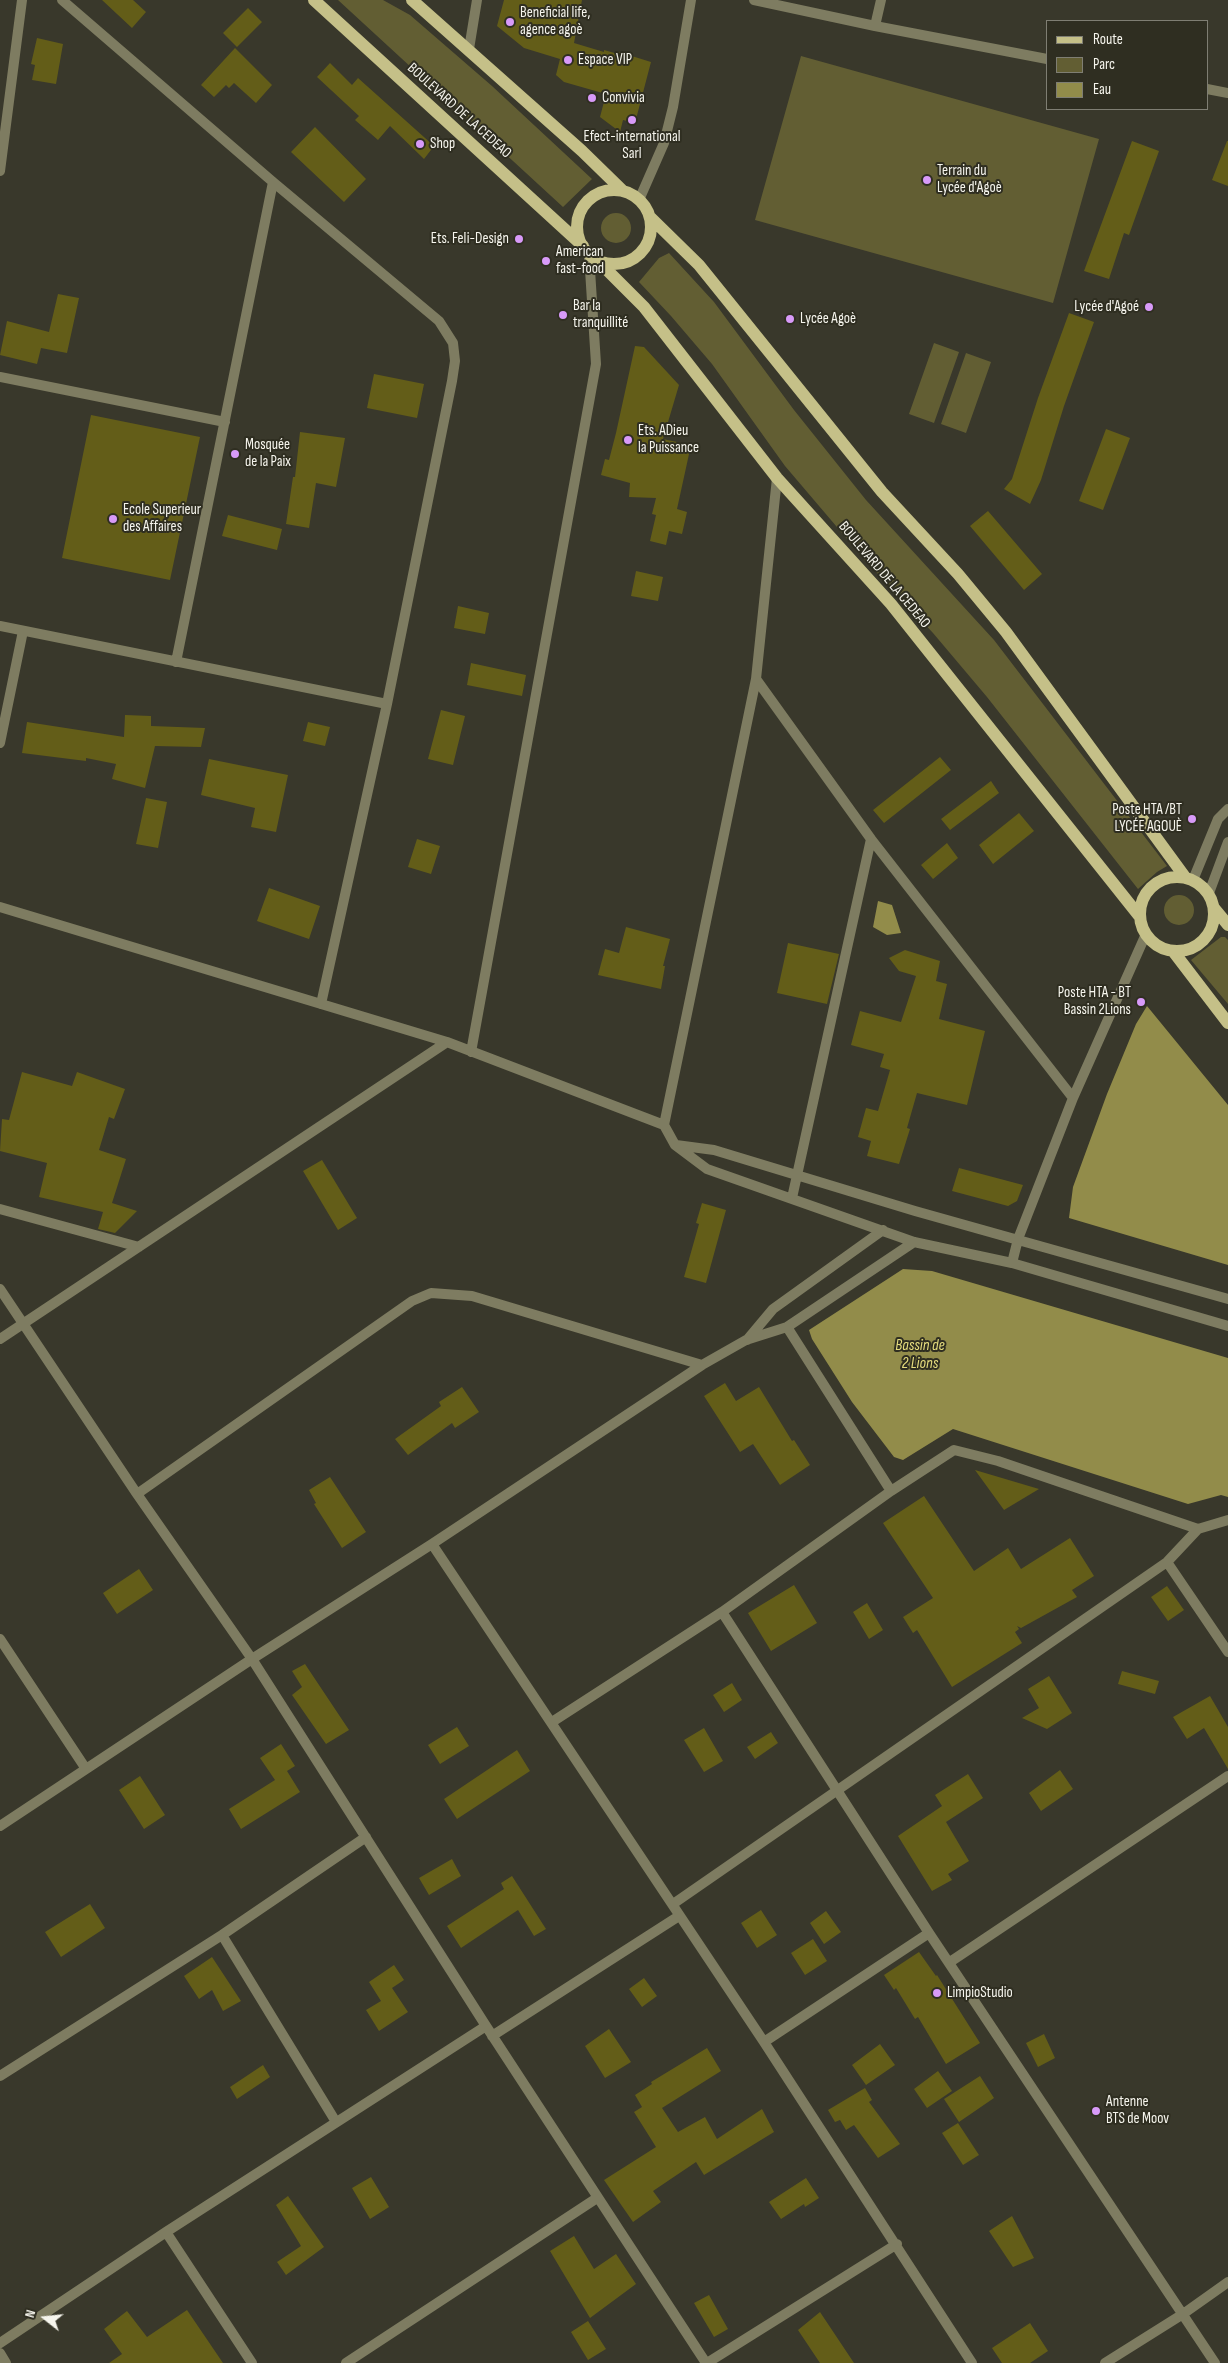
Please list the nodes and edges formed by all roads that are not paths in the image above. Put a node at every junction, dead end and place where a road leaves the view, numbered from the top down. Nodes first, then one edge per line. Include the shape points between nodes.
1 (22, 0) edge
2 (62, 0) edge
3 (314, 0) edge
4 (412, 0) edge
5 (477, 0) edge
6 (692, 0) edge
7 (754, 0) edge
8 (881, 0) edge
9 (875, 26) junction
10 (469, 49) junction
11 (1046, 59) edge
12 (1208, 89) edge
13 (1228, 93) edge
14 (0, 171) edge
15 (273, 182) junction
16 (623, 191) junction
17 (640, 200) junction
18 (650, 216) junction
19 (589, 253) junction
20 (0, 377) edge
21 (224, 422) junction
22 (777, 478) junction
23 (0, 626) edge
24 (23, 631) junction
25 (176, 662) junction
26 (756, 679) junction
27 (387, 704) junction
28 (0, 743) edge
29 (1228, 809) edge
30 (871, 839) junction
31 (1228, 842) edge
32 (1189, 879) junction
33 (1208, 893) junction
34 (0, 907) edge
35 (1214, 908) junction
36 (1140, 917) junction
37 (1228, 925) edge
38 (1146, 934) junction
39 (1173, 951) junction
40 (321, 1004) junction
41 (1228, 1023) edge
42 (447, 1042) junction
43 (472, 1052) junction
44 (1073, 1098) junction
45 (664, 1125) junction
46 (675, 1145) junction
47 (797, 1176) junction
48 (792, 1198) junction
49 (0, 1209) edge
50 (883, 1230) junction
51 (1018, 1239) junction
52 (914, 1242) junction
53 (139, 1247) junction
54 (1012, 1263) junction
55 (0, 1289) edge
56 (1228, 1299) edge
57 (24, 1324) junction
58 (1228, 1326) edge
59 (787, 1327) junction
60 (0, 1339) edge
61 (746, 1340) junction
62 (702, 1364) junction
63 (891, 1491) junction
64 (137, 1494) junction
65 (1228, 1520) edge
66 (1198, 1530) junction
67 (432, 1544) junction
68 (1167, 1562) junction
69 (722, 1612) junction
70 (0, 1639) edge
71 (1228, 1652) edge
72 (252, 1659) junction
73 (552, 1722) junction
74 (86, 1769) junction
75 (1228, 1776) edge
76 (836, 1790) junction
77 (0, 1826) edge
78 (366, 1837) junction
79 (673, 1904) junction
80 (679, 1916) junction
81 (929, 1933) junction
82 (222, 1935) junction
83 (950, 1962) junction
84 (486, 2026) junction
85 (492, 2036) junction
86 (764, 2042) junction
87 (0, 2076) edge
88 (336, 2122) junction
89 (597, 2198) junction
90 (166, 2232) junction
91 (897, 2244) junction
92 (1228, 2282) edge
93 (1183, 2314) junction
94 (0, 2343) edge
95 (0, 2353) edge
96 (6, 2363) edge
97 (252, 2363) edge
98 (346, 2363) edge
99 (706, 2363) edge
100 (972, 2363) edge
101 (1105, 2363) edge
102 (1215, 2363) edge

1 - 14 street
2 - 15 street
3 - 19 main road, BOULEVARD DE LA CEDEAO
4 - 10 main road
5 - 10 street
6 - 17 street via 664,144
7 - 9 street
8 - 9 street
9 - 11 street
10 - 16 main road
12 - 13 street
15 - 21 street
15 - 27 street via 439,321 453,343 452,381
16 - 17 main road
16 - 19 main road via 604,192 582,209 577,228
17 - 18 main road
18 - 19 main road via 650,236 633,258 615,264
18 - 32 main road via 699,265 882,492 958,574 1006,632
19 - 22 main road, BOULEVARD DE LA CEDEAO via 644,307
19 - 43 street via 596,364
20 - 21 street
21 - 25 street
22 - 26 street
22 - 36 main road, BOULEVARD DE LA CEDEAO via 891,604
23 - 24 street
24 - 25 street
24 - 28 street
25 - 27 street
26 - 30 street
26 - 45 street
27 - 40 street
29 - 32 street via 1218,819
30 - 44 street
30 - 47 street
31 - 33 street
32 - 33 main road
32 - 36 main road via 1168,878 1153,886 1143,900
33 - 35 main road
34 - 40 street
35 - 37 main road
35 - 39 main road via 1213,925 1204,940 1190,949
36 - 38 main road
38 - 39 main road via 1157,945
38 - 44 street
39 - 41 main road
40 - 42 street
42 - 43 street
42 - 53 street
43 - 45 street
44 - 51 street
45 - 46 street
46 - 47 street via 714,1150
46 - 48 street via 708,1169
47 - 48 street
47 - 51 street
48 - 50 street
49 - 53 street
50 - 52 street
50 - 61 street via 773,1309
51 - 54 street
51 - 56 street
52 - 54 street
52 - 59 street
53 - 57 street
54 - 58 street
55 - 57 street
57 - 60 street
57 - 64 street
59 - 61 street
59 - 63 street
61 - 62 street
62 - 64 street via 472,1296 432,1293 412,1301
62 - 67 street
63 - 66 street via 954,1450 998,1460
63 - 69 street
64 - 72 street
65 - 66 street
66 - 68 street
67 - 72 street
67 - 73 street
68 - 71 street
68 - 76 street
69 - 73 street
69 - 76 street
70 - 74 street
72 - 74 street
72 - 78 street
73 - 79 street
74 - 77 street
75 - 83 street
76 - 79 street
76 - 81 street
78 - 82 street
78 - 84 street
79 - 80 street
80 - 85 street
80 - 86 street
81 - 83 street
81 - 86 street
82 - 87 street
82 - 88 street
83 - 93 street
84 - 85 street
84 - 88 street
85 - 89 street
86 - 91 street
88 - 90 street
89 - 98 street
89 - 99 street
90 - 94 street
90 - 97 street
91 - 99 street
91 - 100 street
92 - 93 street
93 - 101 street
93 - 102 street
95 - 96 street

